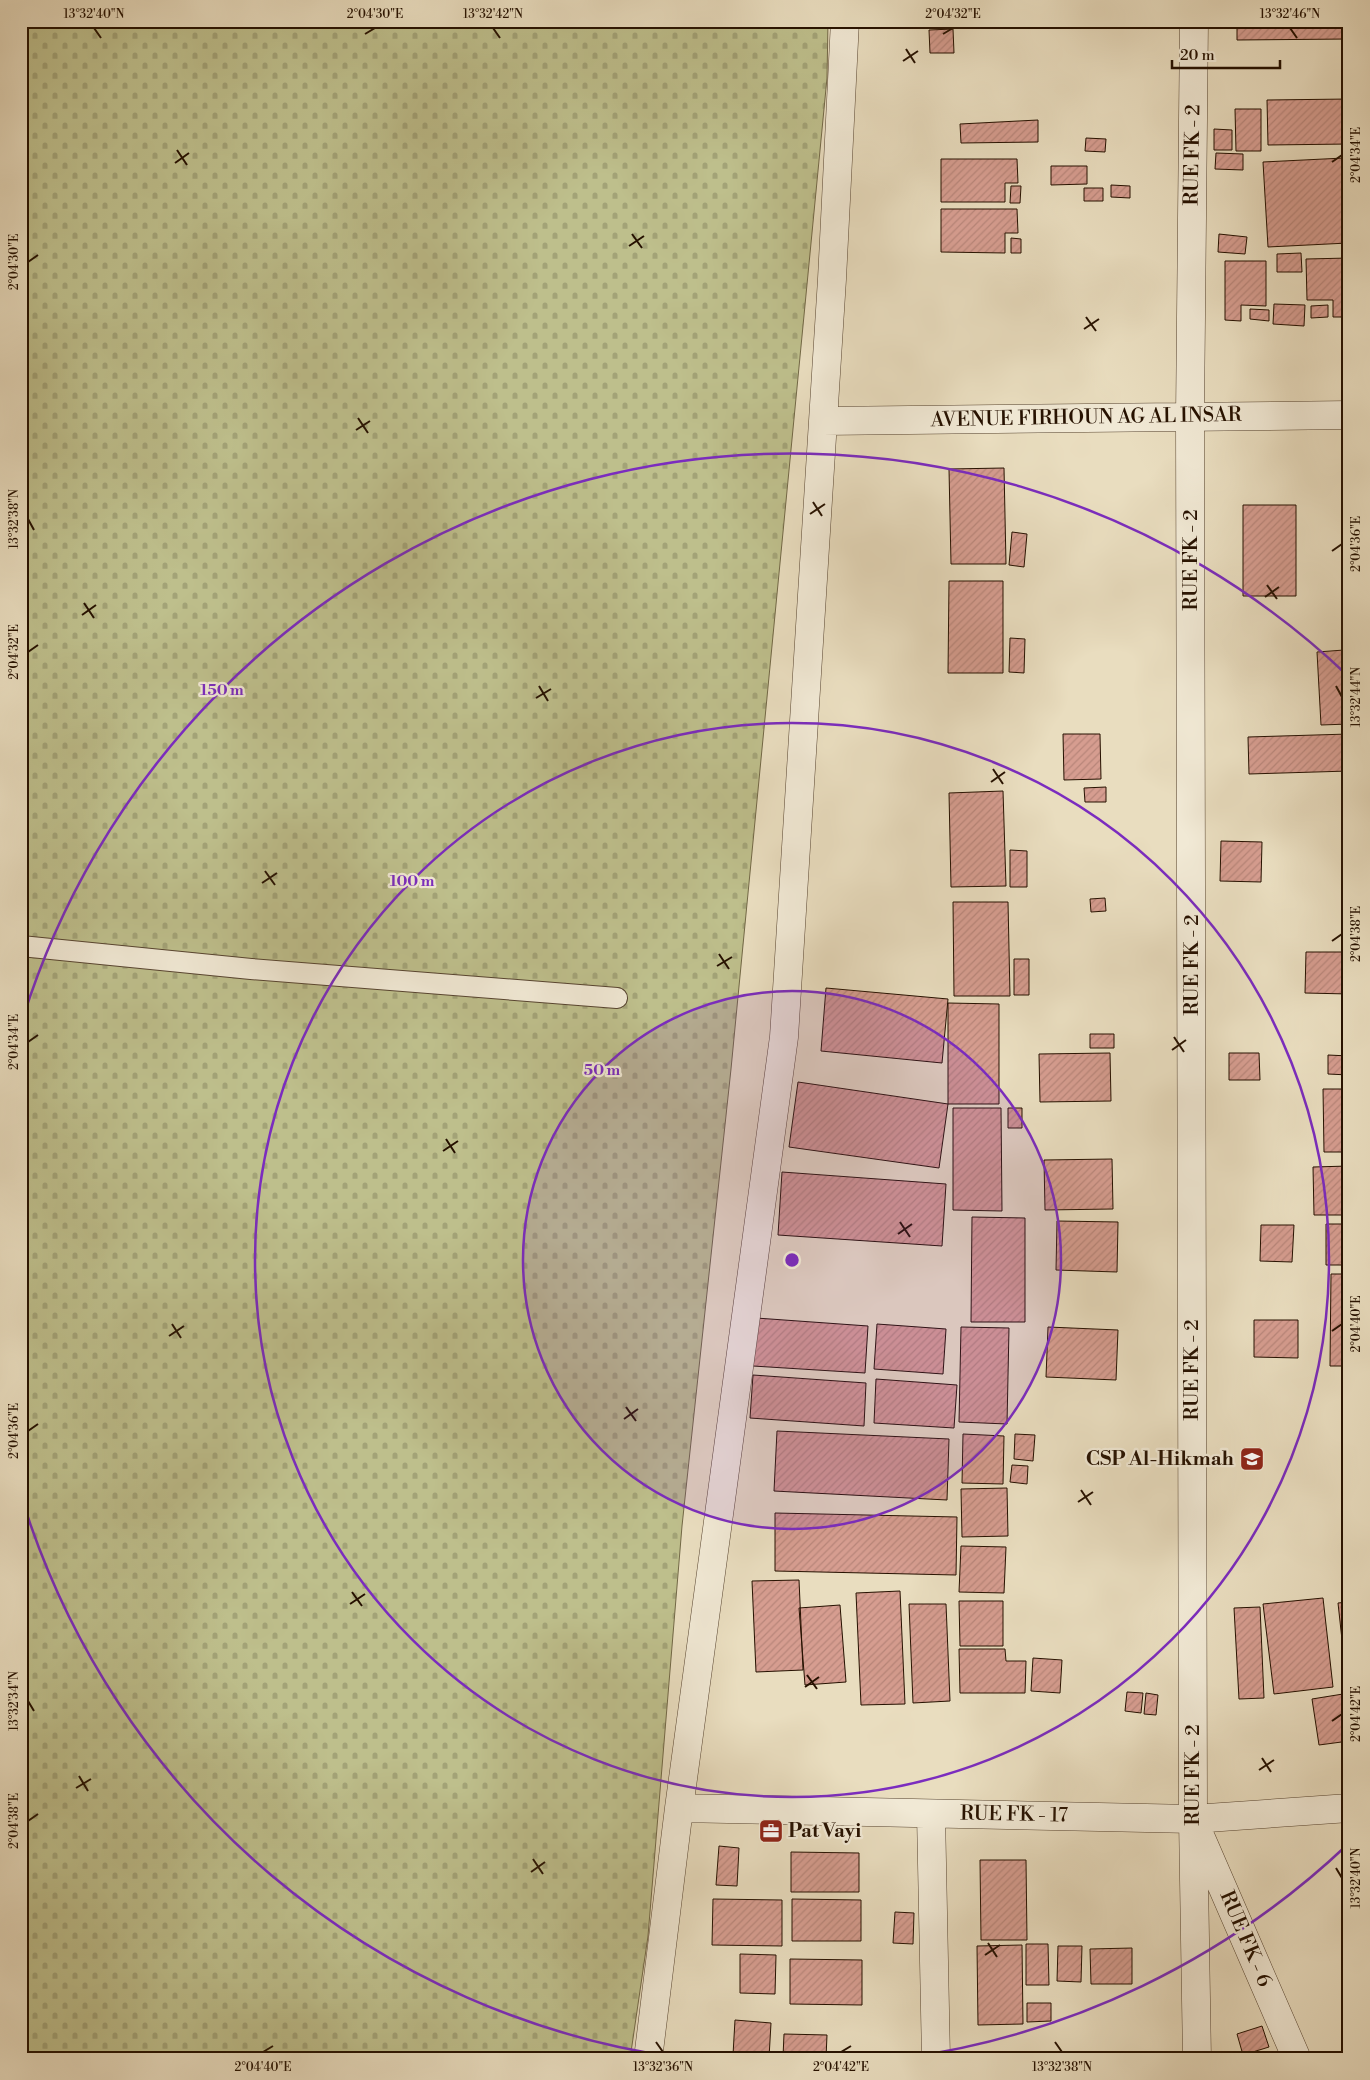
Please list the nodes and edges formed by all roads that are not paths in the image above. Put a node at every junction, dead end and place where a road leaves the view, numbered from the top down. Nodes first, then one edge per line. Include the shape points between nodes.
1 (845, 21) edge
2 (1194, 21) edge
3 (1349, 415) edge
4 (1190, 416) junction
5 (823, 421) junction
6 (21, 946) edge
7 (617, 998) dead end
8 (679, 1808) junction
9 (1349, 1808) edge
10 (931, 1814) junction
11 (1194, 1819) junction
12 (648, 2059) edge
13 (936, 2059) edge
14 (1197, 2059) edge
15 (1297, 2059) edge

1 - 5 street
2 - 4 street, RUE FK - 2
3 - 4 street, AVENUE FIRHOUN AG AL INSAR
4 - 5 street, AVENUE FIRHOUN AG AL INSAR
4 - 11 street, RUE FK - 2
5 - 8 street via 784,1037
6 - 7 lane via 251,969
8 - 10 street, RUE FK - 17
8 - 12 street
9 - 11 street, RUE FK - 17
10 - 11 street, RUE FK - 17
10 - 13 street
11 - 14 street, RUE FK - 2
11 - 15 street, RUE FK - 6

